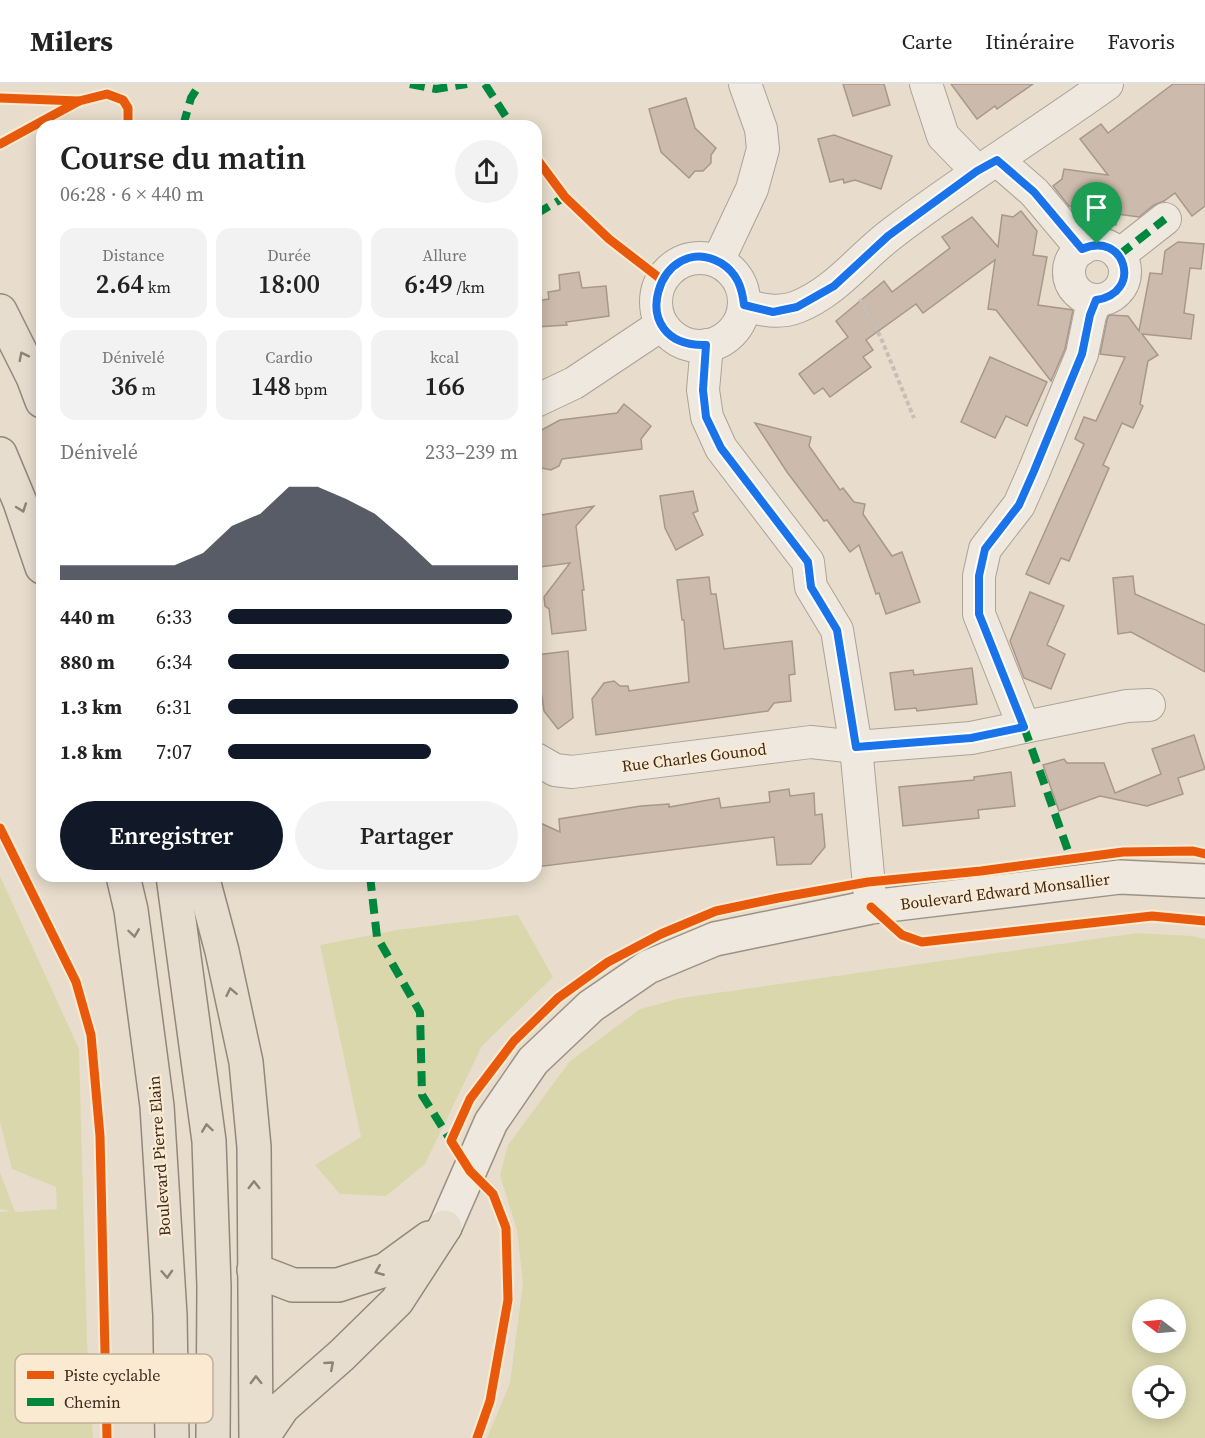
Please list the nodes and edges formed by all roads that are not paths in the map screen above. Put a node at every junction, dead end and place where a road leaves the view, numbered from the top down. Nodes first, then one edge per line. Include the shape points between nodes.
1 (745, 84) edge
2 (926, 84) edge
3 (1107, 84) edge
4 (987, 166) junction
5 (1165, 219) dead end
6 (1082, 249) junction
7 (1119, 255) junction
8 (718, 261) junction
9 (1096, 300) junction
10 (744, 305) junction
11 (0, 311) edge
12 (661, 325) junction
13 (706, 345) junction
14 (36, 385) edge
15 (542, 398) edge
16 (0, 454) edge
17 (36, 549) edge
18 (1149, 705) dead end
19 (1024, 727) junction
20 (856, 747) junction
21 (542, 762) edge
22 (1205, 881) edge
23 (124, 882) edge
24 (174, 882) edge
25 (204, 882) edge
26 (871, 907) junction
27 (445, 1227) junction
28 (255, 1270) junction
29 (171, 1354) edge
30 (172, 1423) edge
31 (172, 1438) edge
32 (213, 1438) edge
33 (256, 1438) edge
34 (262, 1438) edge

1 - 8 street via 761,129 763,149 752,189
2 - 4 street via 943,136
3 - 4 street
4 - 6 street via 1034,192
4 - 10 street via 888,236 834,286 797,307 773,312
5 - 7 street
6 - 7 street via 1097,244
6 - 9 street via 1071,263 1070,280 1080,294
7 - 9 street via 1125,272 1120,289
8 - 10 street via 738,279
8 - 12 street via 693,258 670,269 657,291
9 - 19 street via 1082,354 1019,505 985,549 979,576 979,614
10 - 13 street via 741,320 732,332
14 -> 11 main road
12 - 13 street via 682,342
12 - 15 street via 574,382
13 - 20 street via 706,417 721,448 808,562 811,587 837,630
16 -> 17 main road
18 - 19 street, Rue Charles Gounod via 1127,705
19 - 20 street, Rue Charles Gounod via 971,738
20 - 21 street, Rue Charles Gounod via 811,742 572,772 555,770
20 - 26 street
22 - 26 street, Boulevard Edward Monsallier via 1120,877
23 -> 29 main road, Boulevard Pierre Elain via 157,1106
32 -> 24 main road via 214,1287 209,1141
28 -> 25 main road via 254,1147 246,1062
26 - 27 street, Boulevard Edward Monsallier via 715,939 648,967 591,1006 533,1061 490,1122
27 -> 28 main road via 385,1270 338,1285 293,1285
34 -> 27 main road via 283,1407 397,1301
33 -> 28 main road
30 -> 31 main road, Boulevard Pierre Elain

